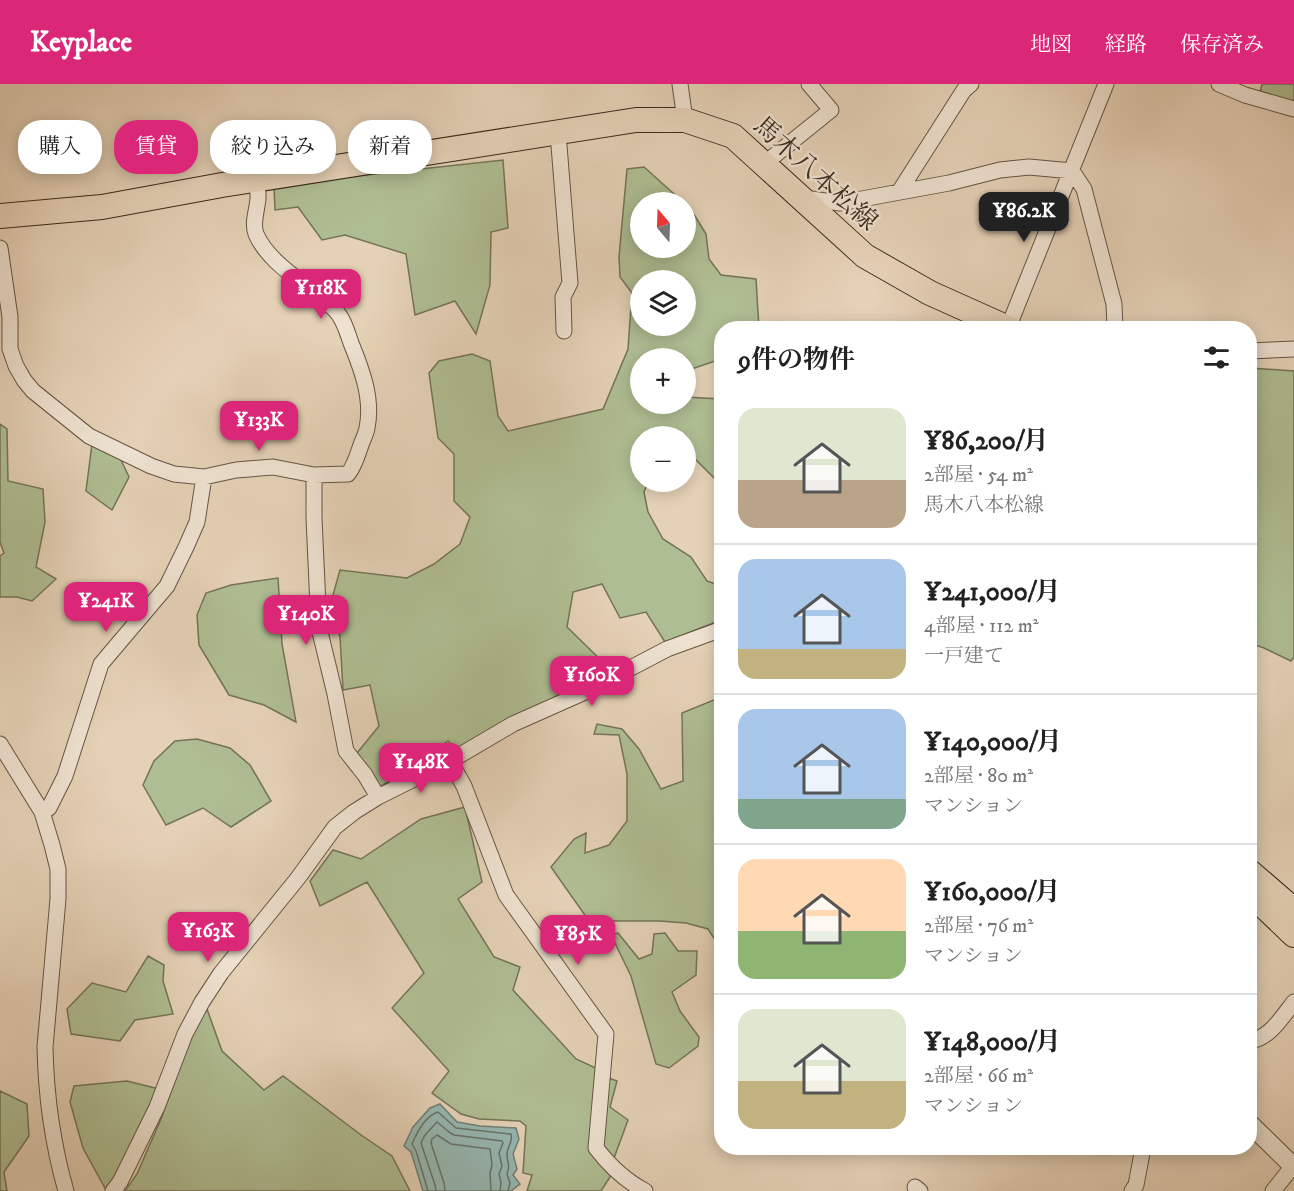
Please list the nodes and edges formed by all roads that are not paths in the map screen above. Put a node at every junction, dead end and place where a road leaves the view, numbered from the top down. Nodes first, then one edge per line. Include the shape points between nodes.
1 (681, 84) edge
2 (809, 84) edge
3 (971, 84) edge
4 (1106, 84) edge
5 (1219, 84) edge
6 (1294, 109) edge
7 (685, 120) junction
8 (558, 133) junction
9 (764, 164) junction
10 (1072, 171) junction
11 (256, 180) junction
12 (899, 192) junction
13 (801, 198) junction
14 (0, 216) edge
15 (0, 248) edge
16 (992, 321) edge
17 (1011, 321) edge
18 (1115, 321) edge
19 (564, 331) dead end
20 (1294, 349) edge
21 (1257, 351) edge
22 (314, 475) junction
23 (204, 477) junction
24 (714, 631) edge
25 (0, 744) edge
26 (450, 761) junction
27 (378, 797) junction
28 (42, 813) junction
29 (1257, 878) edge
30 (1257, 900) edge
31 (1294, 910) edge
32 (1294, 935) edge
33 (1294, 1002) edge
34 (1257, 1039) edge
35 (1257, 1131) edge
36 (1142, 1155) edge
37 (1294, 1167) edge
38 (66, 1191) edge
39 (113, 1191) edge
40 (645, 1191) edge
41 (1132, 1191) edge
42 (1273, 1191) edge

1 - 7 street
2 - 9 street via 831,110
3 - 12 street
4 - 10 street
5 - 6 street
7 - 8 main road, 馬木八本松線 via 636,120
7 - 9 main road, 馬木八本松線 via 733,136
8 - 11 main road, 馬木八本松線
8 - 19 street via 570,283 563,297
9 - 13 main road, 馬木八本松線
10 - 12 street via 1029,167 1000,170
10 - 17 street
10 - 18 street via 1084,189 1114,304
11 - 14 main road, 馬木八本松線 via 102,207
11 - 22 street via 256,234 279,264 337,312 362,370 368,398 367,429 354,466 348,474
12 - 13 street via 840,203
13 - 16 main road, 馬木八本松線 via 865,256 930,293
15 - 23 street via 10,316 10,350 33,391 89,436 151,466 174,474
20 - 21 street
22 - 23 street via 273,467
22 - 27 street via 319,628 346,751
23 - 28 street via 197,522 186,547 167,586 101,664 65,776 49,808
24 - 26 street via 513,724
25 - 28 street
26 - 27 street
26 - 40 street via 464,786 506,895 606,1034 596,1148 606,1161
27 - 39 street via 335,827 221,973 185,1034 157,1107
28 - 38 street via 58,869 45,1047 50,1117
29 - 31 main road
30 - 32 main road
33 - 34 street via 1273,1029
35 - 37 street
36 - 41 street
37 - 42 street

